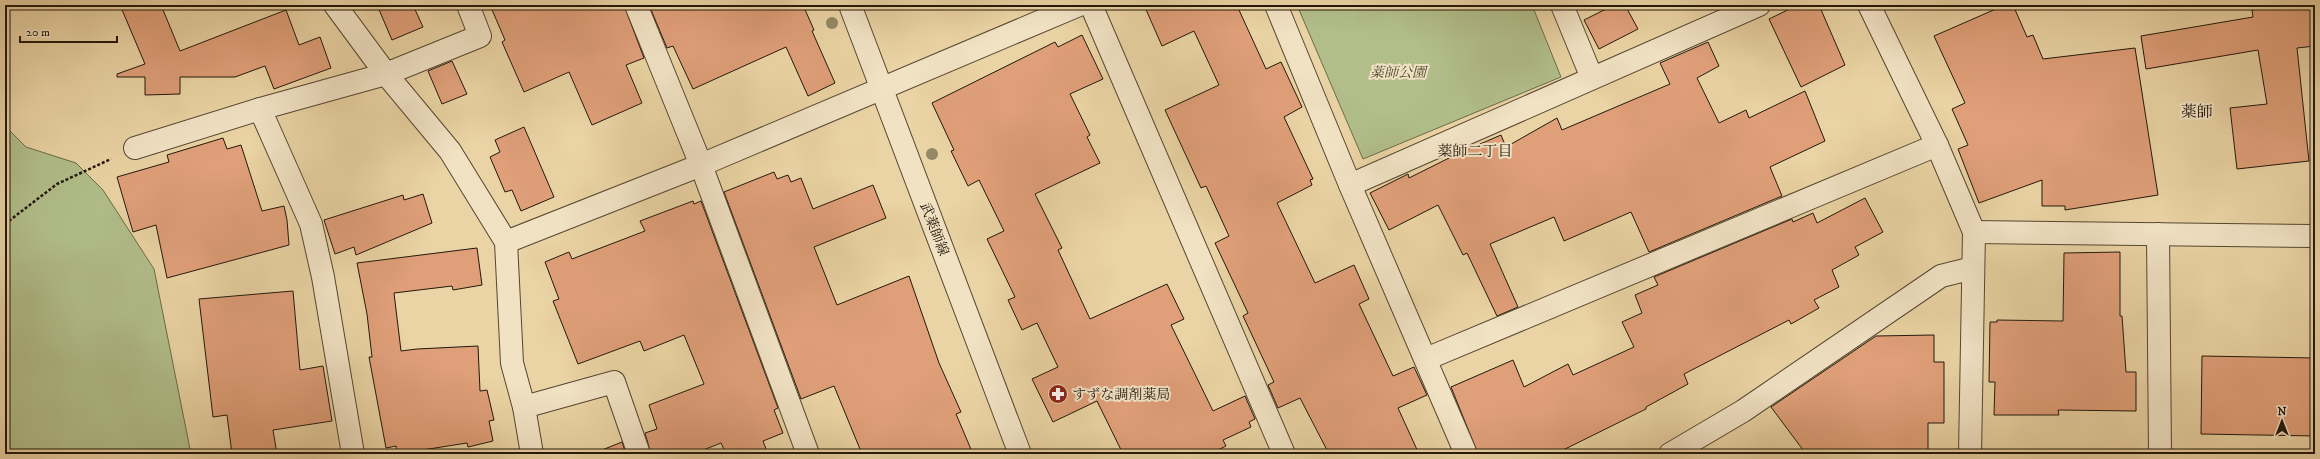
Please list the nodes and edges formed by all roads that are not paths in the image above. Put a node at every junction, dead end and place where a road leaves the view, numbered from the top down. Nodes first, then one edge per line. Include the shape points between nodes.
1 (335, 5) edge
2 (468, 5) edge
3 (636, 5) edge
4 (850, 5) edge
5 (1079, 5) edge
6 (1091, 5) edge
7 (1276, 5) edge
8 (1562, 5) edge
9 (1759, 5) edge
10 (1869, 5) edge
11 (386, 74) junction
12 (1592, 78) junction
13 (882, 90) junction
14 (260, 109) junction
15 (1937, 144) junction
16 (135, 148) road end
17 (701, 165) junction
18 (1350, 185) junction
19 (1974, 232) junction
20 (2158, 234) junction
21 (2315, 236) edge
22 (506, 242) junction
23 (1973, 268) junction
24 (1426, 359) junction
25 (524, 407) junction
26 (353, 454) edge
27 (532, 454) edge
28 (639, 454) edge
29 (808, 454) edge
30 (1020, 454) edge
31 (1284, 454) edge
32 (1466, 454) edge
33 (1670, 454) edge
34 (1970, 454) edge
35 (2160, 454) edge

1 - 11 street
2 - 11 street via 480,36
3 - 17 street
4 - 13 street, 武薬師線
5 - 13 street
6 - 31 street
7 - 18 street
8 - 12 street
9 - 12 street
10 - 15 street
11 - 14 street
11 - 22 street via 450,152
12 - 18 street
13 - 17 street
13 - 30 street, 武薬師線
14 - 16 street
14 - 26 street via 310,224 323,277
15 - 19 street
15 - 24 street
17 - 22 street
17 - 29 street
18 - 24 street
19 - 20 street
19 - 23 street
20 - 21 street
20 - 35 street
22 - 25 street via 512,363
23 - 33 street via 1941,276 1743,410
23 - 34 street
24 - 32 street
25 - 27 street
25 - 28 street via 614,382

